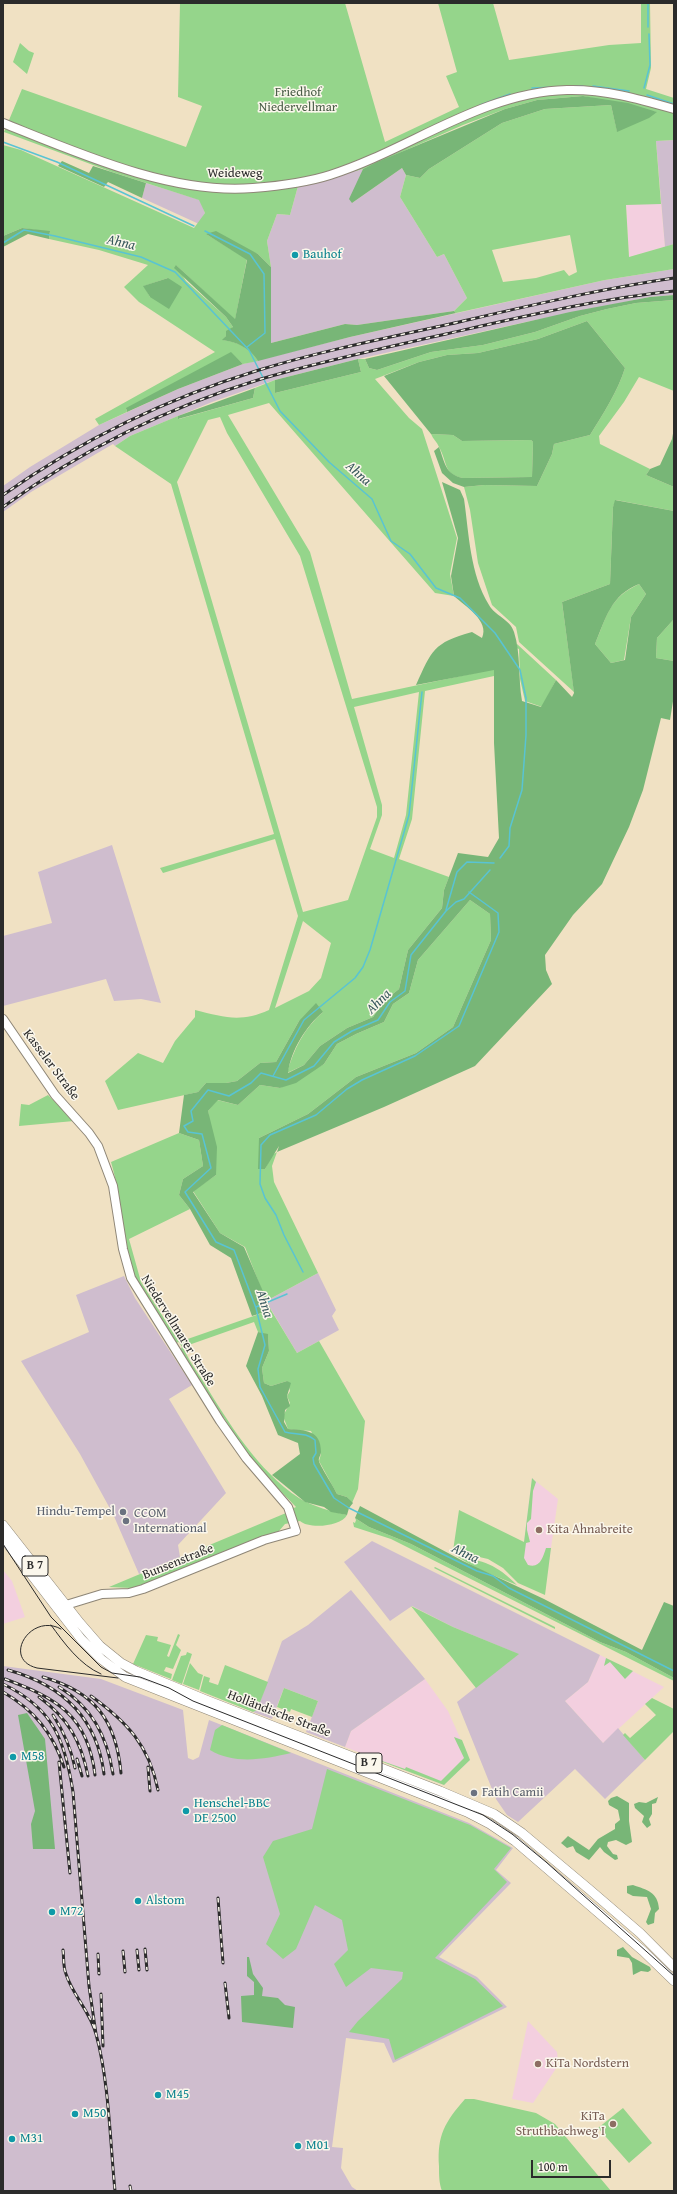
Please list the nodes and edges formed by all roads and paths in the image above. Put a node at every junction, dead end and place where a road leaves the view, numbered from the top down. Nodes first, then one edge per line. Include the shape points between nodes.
1 (674, 109) edge
2 (3, 123) edge
3 (3, 1019) edge
4 (81, 1125) joint
5 (3, 1525) edge
6 (296, 1531) joint
7 (3, 1538) edge
8 (66, 1606) junction
9 (581, 1882) junction
10 (572, 1891) junction
11 (640, 1933) junction
12 (624, 1936) junction
13 (674, 1967) edge
14 (674, 1981) edge

1 - 2 main road, Weideweg via 612,93 568,90 515,98 330,175 288,184 245,189 197,186 146,176
3 - 4 main road, Kasseler Straße via 55,1095
4 - 6 main road, Niedervellmarer Straße via 98,1146 110,1173 126,1265 138,1293 246,1458 288,1507
5 - 8 main road, Holländische Straße / B 7
6 - 8 main road, Bunsenstraße via 264,1540 143,1589 129,1593 102,1594
7 - 10 main road, Holländische Straße / B 7 via 68,1623 94,1653 116,1671 141,1684 467,1812 516,1841
8 - 9 main road, Holländische Straße / B 7 via 100,1646 126,1666 206,1700 473,1804 494,1814 522,1833
9 - 10 main road via 580,1890
9 - 11 main road, Holländische Straße / B 7
10 - 12 main road, Holländische Straße / B 7
11 - 12 main road
11 - 13 main road, Holländische Straße / B 7
12 - 14 main road, Holländische Straße / B 7

